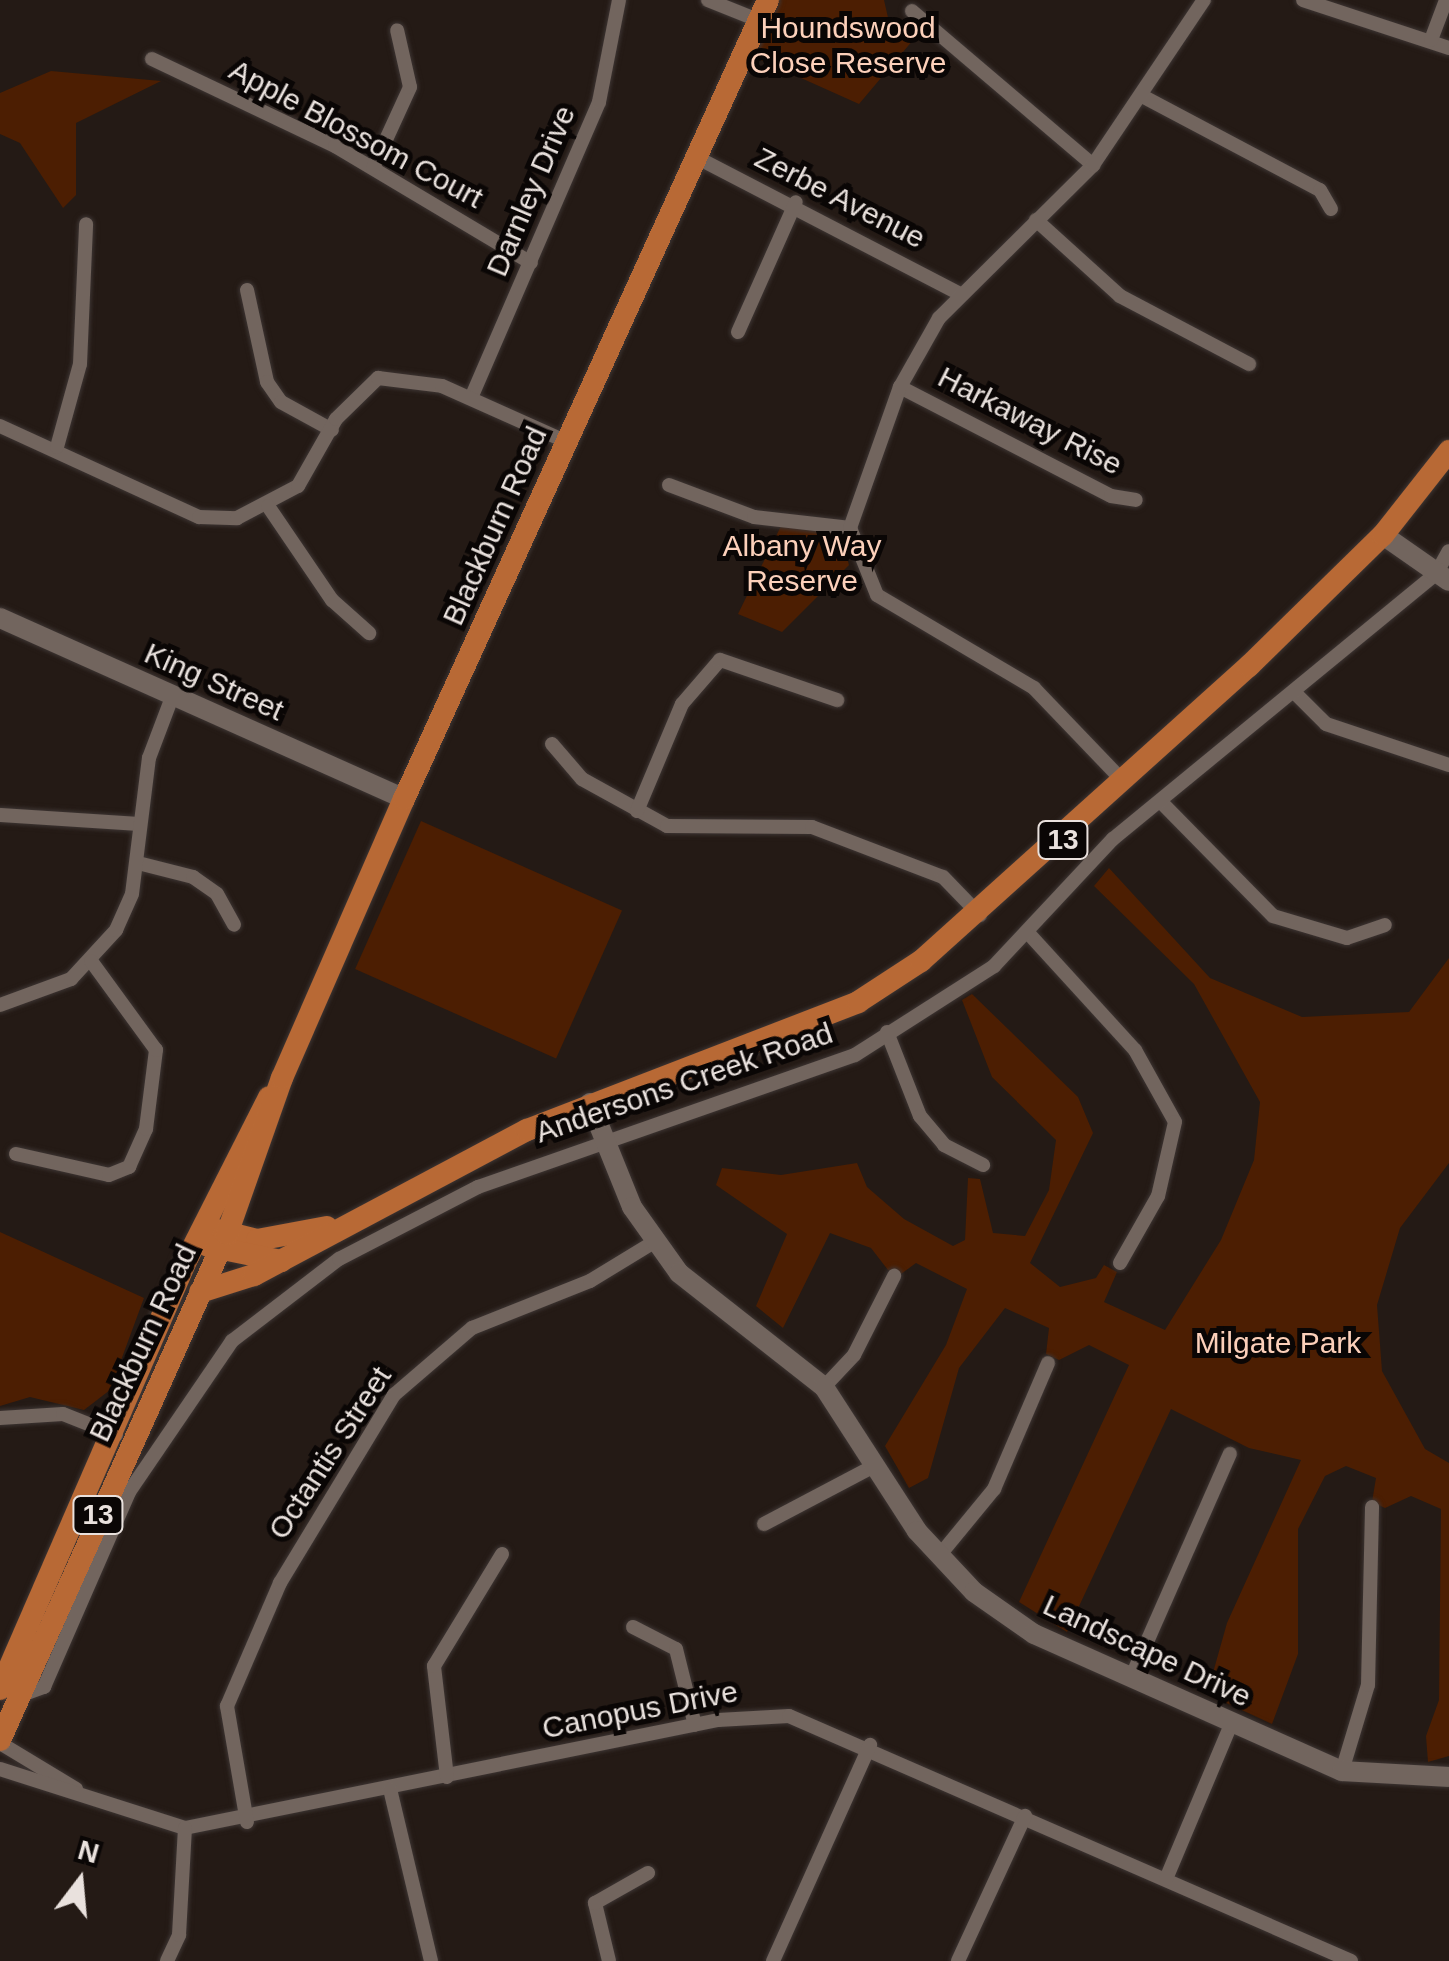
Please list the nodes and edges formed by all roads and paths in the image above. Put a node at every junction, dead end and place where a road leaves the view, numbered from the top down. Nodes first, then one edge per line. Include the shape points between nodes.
1 (619, 0) edge
2 (708, 0) edge
3 (1303, 0) edge
4 (1446, 0) edge
5 (1200, 1) edge
6 (763, 10) edge
7 (912, 12) dead end
8 (397, 30) dead end
9 (1431, 40) junction
10 (1449, 48) edge
11 (152, 59) dead end
12 (1144, 97) junction
13 (694, 156) junction
14 (1092, 165) junction
15 (373, 168) junction
16 (796, 202) junction
17 (1331, 209) dead end
18 (1036, 220) junction
19 (86, 224) dead end
20 (530, 263) junction
21 (247, 290) dead end
22 (958, 293) junction
23 (738, 332) dead end
24 (1249, 364) dead end
25 (900, 387) junction
26 (471, 398) junction
27 (0, 426) edge
28 (332, 430) junction
29 (565, 441) junction
30 (57, 447) junction
31 (1449, 451) edge
32 (669, 486) dead end
33 (1136, 500) dead end
34 (268, 506) junction
35 (850, 528) junction
36 (1383, 535) junction
37 (1449, 550) edge
38 (1442, 578) edge
39 (0, 618) edge
40 (368, 633) dead end
41 (1294, 692) junction
42 (172, 697) junction
43 (837, 700) dead end
44 (552, 744) dead end
45 (1449, 765) edge
46 (1124, 782) junction
47 (404, 798) junction
48 (1163, 804) junction
49 (638, 811) junction
50 (0, 816) edge
51 (140, 824) junction
52 (138, 863) junction
53 (980, 915) junction
54 (234, 925) dead end
55 (1385, 925) dead end
56 (1029, 934) junction
57 (91, 961) junction
58 (0, 1005) edge
59 (887, 1032) junction
60 (282, 1078) junction
61 (590, 1103) junction
62 (603, 1143) junction
63 (16, 1154) dead end
64 (984, 1165) dead end
65 (335, 1225) junction
66 (196, 1241) junction
67 (654, 1242) junction
68 (223, 1243) junction
69 (281, 1260) junction
70 (1120, 1263) dead end
71 (894, 1276) dead end
72 (200, 1292) junction
73 (1048, 1363) dead end
74 (824, 1387) junction
75 (0, 1418) edge
76 (120, 1438) junction
77 (1230, 1454) dead end
78 (876, 1464) junction
79 (1372, 1508) dead end
80 (764, 1524) dead end
81 (502, 1554) dead end
82 (938, 1556) junction
83 (633, 1627) dead end
84 (1131, 1678) junction
85 (10, 1692) edge
86 (1231, 1724) junction
87 (695, 1725) junction
88 (0, 1741) edge
89 (870, 1745) junction
90 (0, 1769) edge
91 (1342, 1772) junction
92 (1449, 1776) edge
93 (447, 1777) junction
94 (390, 1789) junction
95 (80, 1792) junction
96 (1025, 1816) junction
97 (247, 1822) junction
98 (185, 1828) junction
99 (648, 1872) dead end
100 (1166, 1879) junction
101 (167, 1961) edge
102 (431, 1961) edge
103 (609, 1961) edge
104 (773, 1961) edge
105 (958, 1961) edge
106 (1351, 1961) edge

1 - 20 street, Darnley Drive via 615,57
2 - 6 street
3 - 9 street
4 - 9 street
5 - 12 street
6 - 13 main road, Blackburn Road
7 - 14 street
8 - 15 street via 410,87
9 - 10 street
11 - 15 street, Apple Blossom Court
12 - 14 street
12 - 17 street via 1320,190
13 - 16 street, Zerbe Avenue
13 - 29 main road, Blackburn Road
14 - 18 street
15 - 20 street, Apple Blossom Court
16 - 22 street, Zerbe Avenue
16 - 23 street
18 - 22 street
18 - 24 street via 1120,296
19 - 30 street via 80,364
20 - 26 street, Darnley Drive
21 - 28 street via 267,382 282,402
22 - 25 street
25 - 33 street, Harkaway Rise via 1112,496
25 - 35 street
26 - 28 street via 410,376 378,378
26 - 29 street
27 - 30 street
28 - 34 street via 298,486
29 - 47 main road, Blackburn Road
30 - 34 street via 199,517
31 - 36 main road, Andersons Creek Road / 13
32 - 35 street via 754,516
34 - 40 street via 332,600
35 - 46 street via 877,595 1034,688
36 - 38 street
36 - 46 main road, Andersons Creek Road / 13
37 - 38 street, Andersons Creek Road
38 - 41 street, Andersons Creek Road
39 - 42 street, King Street
41 - 45 street via 1326,724
41 - 48 street, Andersons Creek Road
42 - 47 street, King Street
42 - 51 street via 149,758
43 - 49 street via 720,660 682,704
44 - 49 street via 582,780
46 - 53 main road, Andersons Creek Road / 13
47 - 60 main road, Blackburn Road
48 - 55 street via 1273,916 1347,938
48 - 56 street, Andersons Creek Road via 1114,839
49 - 53 street via 705,831 812,826 944,877
50 - 51 street
51 - 52 street
52 - 54 street via 193,877 217,894
52 - 57 street via 116,930
53 - 61 main road, Andersons Creek Road / 13 via 858,1002
56 - 59 street, Andersons Creek Road
56 - 70 street via 1134,1050 1175,1122 1158,1196
57 - 58 street via 71,979
57 - 63 street via 156,1050 146,1130 129,1167 109,1175
59 - 62 street, Andersons Creek Road via 802,1077
59 - 64 street via 920,1116 944,1144
60 - 66 main road, Blackburn Road
60 - 68 main road, Blackburn Road
61 - 62 street, Landscape Drive
61 - 65 main road, Andersons Creek Road / 13
62 - 67 street, Landscape Drive
62 - 85 street, Andersons Creek Road via 478,1187 339,1259 220,1352 129,1492 44,1687
65 - 68 main road, Andersons Creek Road / 13
65 - 69 main road, Andersons Creek Road / 13
66 - 68 main road, Andersons Creek Road
66 - 76 main road, Blackburn Road / 13
67 - 74 street, Landscape Drive via 679,1272
67 - 97 street, Octantis Street via 590,1280 472,1328 394,1395 280,1583 227,1706
68 - 69 main road, Andersons Creek Road
68 - 72 main road, Blackburn Road
69 - 72 main road, 13
71 - 74 street via 854,1355
72 - 76 main road, Blackburn Road / 13
73 - 82 street via 994,1489 967,1532
74 - 78 street, Landscape Drive
75 - 76 street via 38,1410
76 - 85 main road, Blackburn Road / 13
77 - 84 street
78 - 80 street
78 - 82 street, Landscape Drive
79 - 91 street via 1368,1685
81 - 93 street via 434,1666
82 - 84 street, Landscape Drive via 1034,1634
83 - 87 street via 676,1649
84 - 86 street, Landscape Drive
85 - 88 main road, Blackburn Road / 13
86 - 91 street, Landscape Drive
86 - 100 street
87 - 89 street, Canopus Drive via 789,1716
87 - 93 street, Canopus Drive
88 - 95 street, Canopus Drive
89 - 96 street, Canopus Drive
89 - 104 street
90 - 95 street, Canopus Drive
91 - 92 street, Landscape Drive
93 - 94 street, Canopus Drive
94 - 97 street, Canopus Drive
94 - 102 street
95 - 98 street, Canopus Drive
96 - 100 street, Canopus Drive
96 - 105 street
97 - 98 street, Canopus Drive
98 - 101 street via 179,1934
99 - 103 street via 595,1903
100 - 106 street, Canopus Drive

